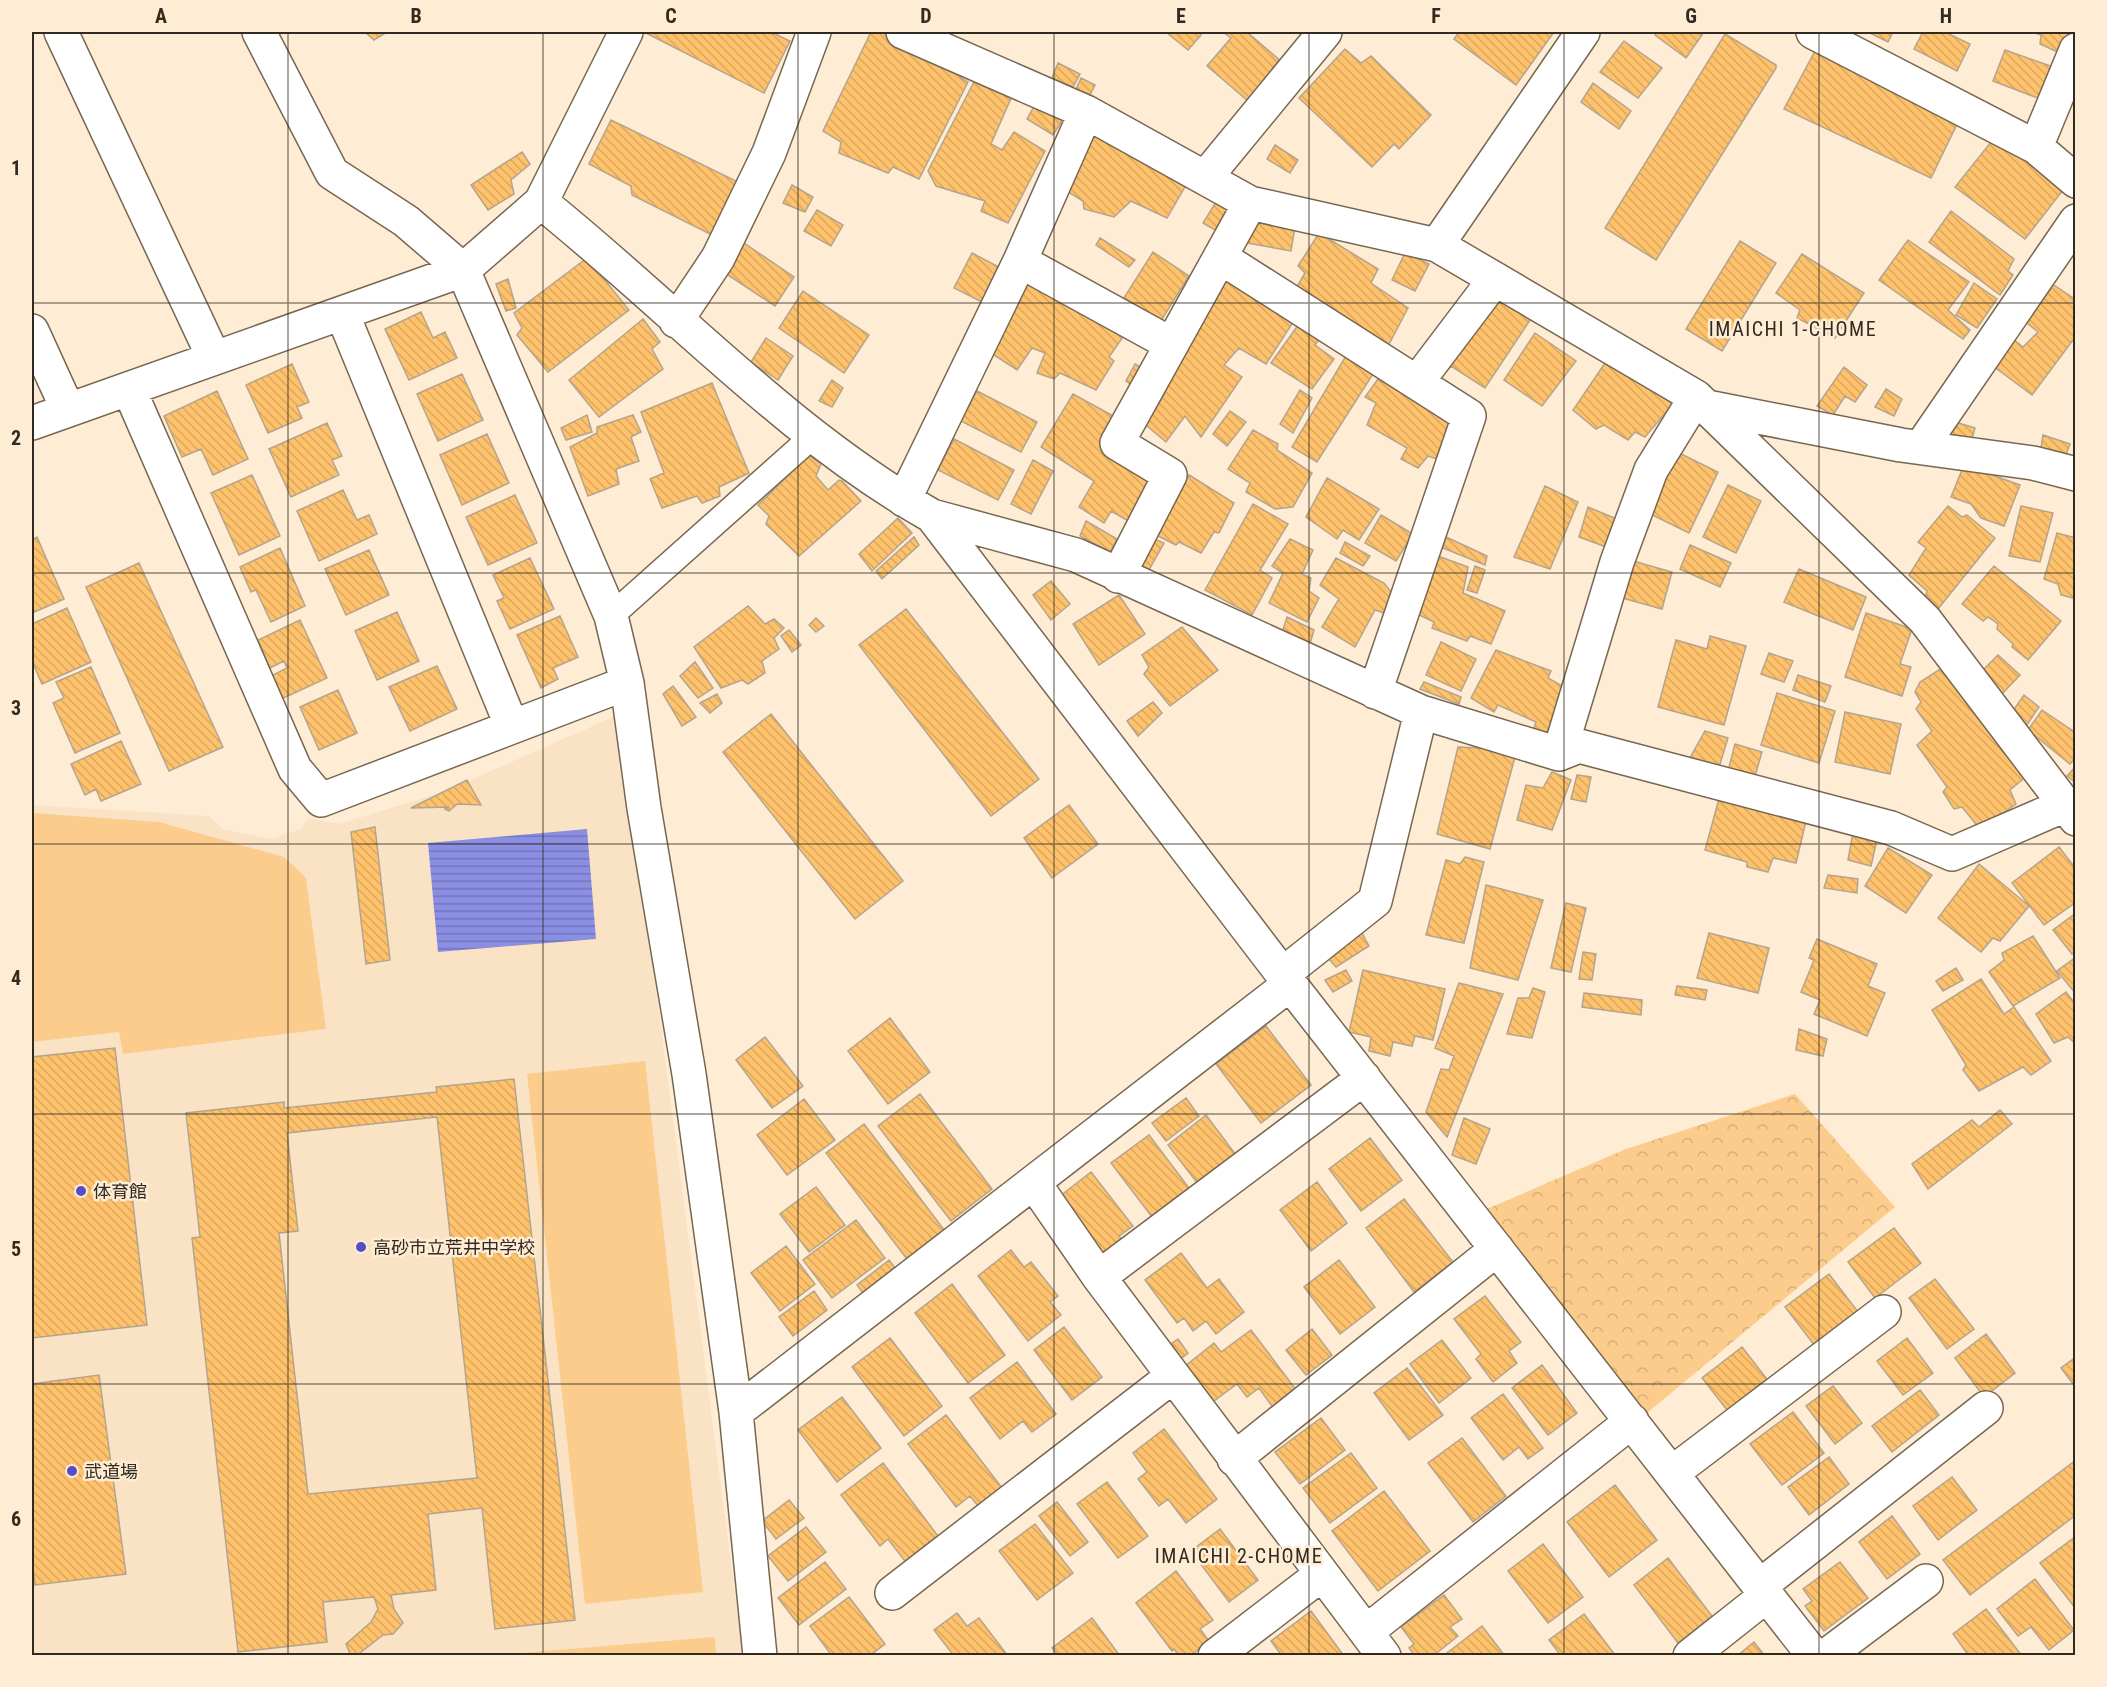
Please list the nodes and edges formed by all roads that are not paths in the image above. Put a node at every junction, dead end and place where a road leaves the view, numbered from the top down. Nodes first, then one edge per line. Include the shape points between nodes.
1 (61, 32) edge
2 (259, 32) edge
3 (626, 32) edge
4 (813, 32) edge
5 (903, 32) edge
6 (1325, 32) edge
7 (1583, 32) edge
8 (1813, 32) edge
9 (2076, 50) edge
10 (1086, 112) junction
11 (2036, 147) junction
12 (1205, 178) junction
13 (2076, 181) edge
14 (541, 202) junction
15 (1251, 202) junction
16 (2076, 221) edge
17 (1437, 245) junction
18 (1220, 257) junction
19 (1020, 261) junction
20 (463, 270) junction
21 (1495, 279) junction
22 (342, 313) junction
23 (676, 321) junction
24 (32, 331) edge
25 (1171, 345) junction
26 (214, 358) junction
27 (1417, 382) junction
28 (129, 389) junction
29 (1702, 402) junction
30 (68, 411) junction
31 (32, 423) edge
32 (813, 435) junction
33 (1921, 447) junction
34 (2076, 474) edge
35 (904, 500) junction
36 (932, 516) junction
37 (1118, 576) junction
38 (611, 616) junction
39 (627, 683) junction
40 (1376, 692) junction
41 (1421, 712) junction
42 (512, 727) junction
43 (1558, 754) junction
44 (2070, 812) edge
45 (1286, 979) junction
46 (1364, 1078) junction
47 (1034, 1183) junction
48 (1497, 1249) junction
49 (1099, 1277) junction
50 (1884, 1312) dead end
51 (1173, 1376) junction
52 (1986, 1408) dead end
53 (736, 1412) junction
54 (1632, 1422) junction
55 (1234, 1459) junction
56 (1672, 1473) junction
57 (1322, 1574) junction
58 (1926, 1581) dead end
59 (1763, 1590) junction
60 (892, 1593) dead end
61 (1375, 1644) edge
62 (760, 1656) edge
63 (1215, 1656) edge
64 (1690, 1656) edge
65 (1814, 1656) edge
66 (1826, 1656) edge

1 - 26 street
2 - 20 street via 332,173 406,221
3 - 14 street
4 - 23 street via 769,153 718,258
5 - 10 street
6 - 12 street
7 - 17 street
8 - 11 street
9 - 11 street
10 - 12 street
10 - 19 street
11 - 13 street
12 - 15 street
14 - 20 street
14 - 23 street
15 - 17 street
15 - 18 street
16 - 33 street
17 - 21 street
18 - 25 street
18 - 27 street
19 - 25 street
19 - 35 street
20 - 22 street
20 - 38 street
21 - 27 street
21 - 29 street
22 - 26 street
22 - 42 street
23 - 32 street
24 - 30 street
25 - 37 street via 1117,443 1170,475
26 - 28 street
27 - 40 street via 1469,416
28 - 30 street
28 - 42 street via 295,769 321,800
29 - 33 street
29 - 43 street via 1651,470 1613,573
29 - 44 street via 1925,620
30 - 31 street
32 - 35 street
32 - 38 lane
33 - 34 street via 2033,463
35 - 36 street
36 - 37 street via 1076,555
36 - 45 street
37 - 40 street
38 - 39 street
39 - 42 street
39 - 53 street via 689,1074
40 - 41 street
41 - 43 street
41 - 45 street via 1375,901
43 - 44 street via 1580,746 1891,828 1952,854
45 - 46 street
45 - 47 street
46 - 48 street
46 - 49 street
47 - 49 street
47 - 53 street
48 - 54 street
48 - 55 street
49 - 51 street
50 - 56 street
51 - 55 street
51 - 60 street
52 - 59 street
53 - 62 street
54 - 56 street
54 - 61 street
55 - 57 street
56 - 59 street
57 - 61 street
57 - 63 street
58 - 66 street
59 - 64 street
59 - 65 street

